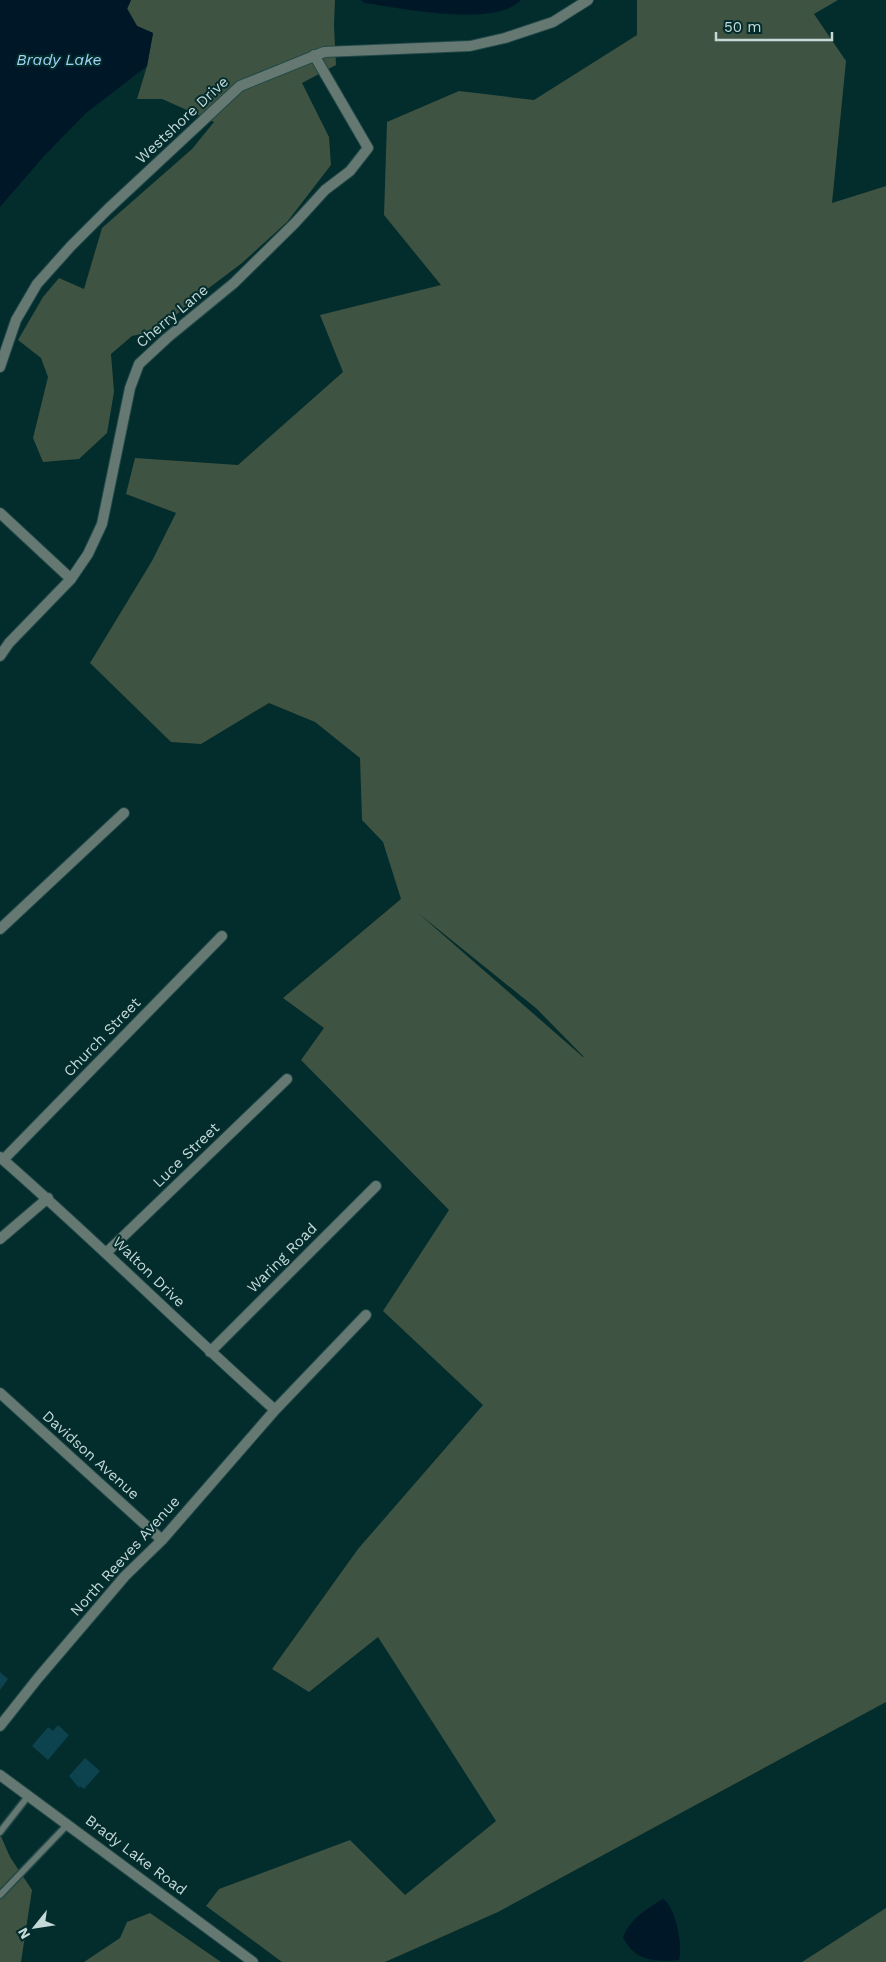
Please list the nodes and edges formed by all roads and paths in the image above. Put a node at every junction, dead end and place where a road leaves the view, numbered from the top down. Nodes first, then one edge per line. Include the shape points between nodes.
1 (588, 0) edge
2 (314, 55) junction
3 (0, 368) edge
4 (0, 513) edge
5 (71, 579) junction
6 (0, 656) edge
7 (124, 813) dead end
8 (0, 929) edge
9 (222, 936) dead end
10 (287, 1079) dead end
11 (2, 1158) edge
12 (376, 1186) dead end
13 (48, 1198) junction
14 (0, 1239) edge
15 (107, 1252) junction
16 (366, 1315) dead end
17 (210, 1352) junction
18 (0, 1393) edge
19 (275, 1410) junction
20 (162, 1540) junction
21 (0, 1726) edge
22 (0, 1775) edge
23 (29, 1796) junction
24 (68, 1824) junction
25 (0, 1832) edge
26 (0, 1895) edge
27 (253, 1962) edge

1 - 2 street, Westshore Drive via 553,22 470,46 344,50
2 - 3 street, Westshore Drive via 240,86 70,246 37,284 16,320
2 - 5 street, Cherry Lane via 368,148 350,171 325,190 234,283 140,364 130,388 102,524 88,554
4 - 5 street
5 - 6 street, Cherry Lane
7 - 8 street
9 - 11 street, Church Street
10 - 15 street, Luce Street
11 - 13 street, Walton Drive
12 - 17 street, Waring Road
13 - 14 street
13 - 15 street, Walton Drive
15 - 17 street, Walton Drive
16 - 19 street, North Reeves Avenue
17 - 19 street, Walton Drive
18 - 20 street, Davidson Avenue
19 - 20 street, North Reeves Avenue
20 - 21 street, North Reeves Avenue via 90,1615
22 - 23 street, Brady Lake Road
23 - 24 street, Brady Lake Road
23 - 25 lane
24 - 26 lane
24 - 27 street, Brady Lake Road

